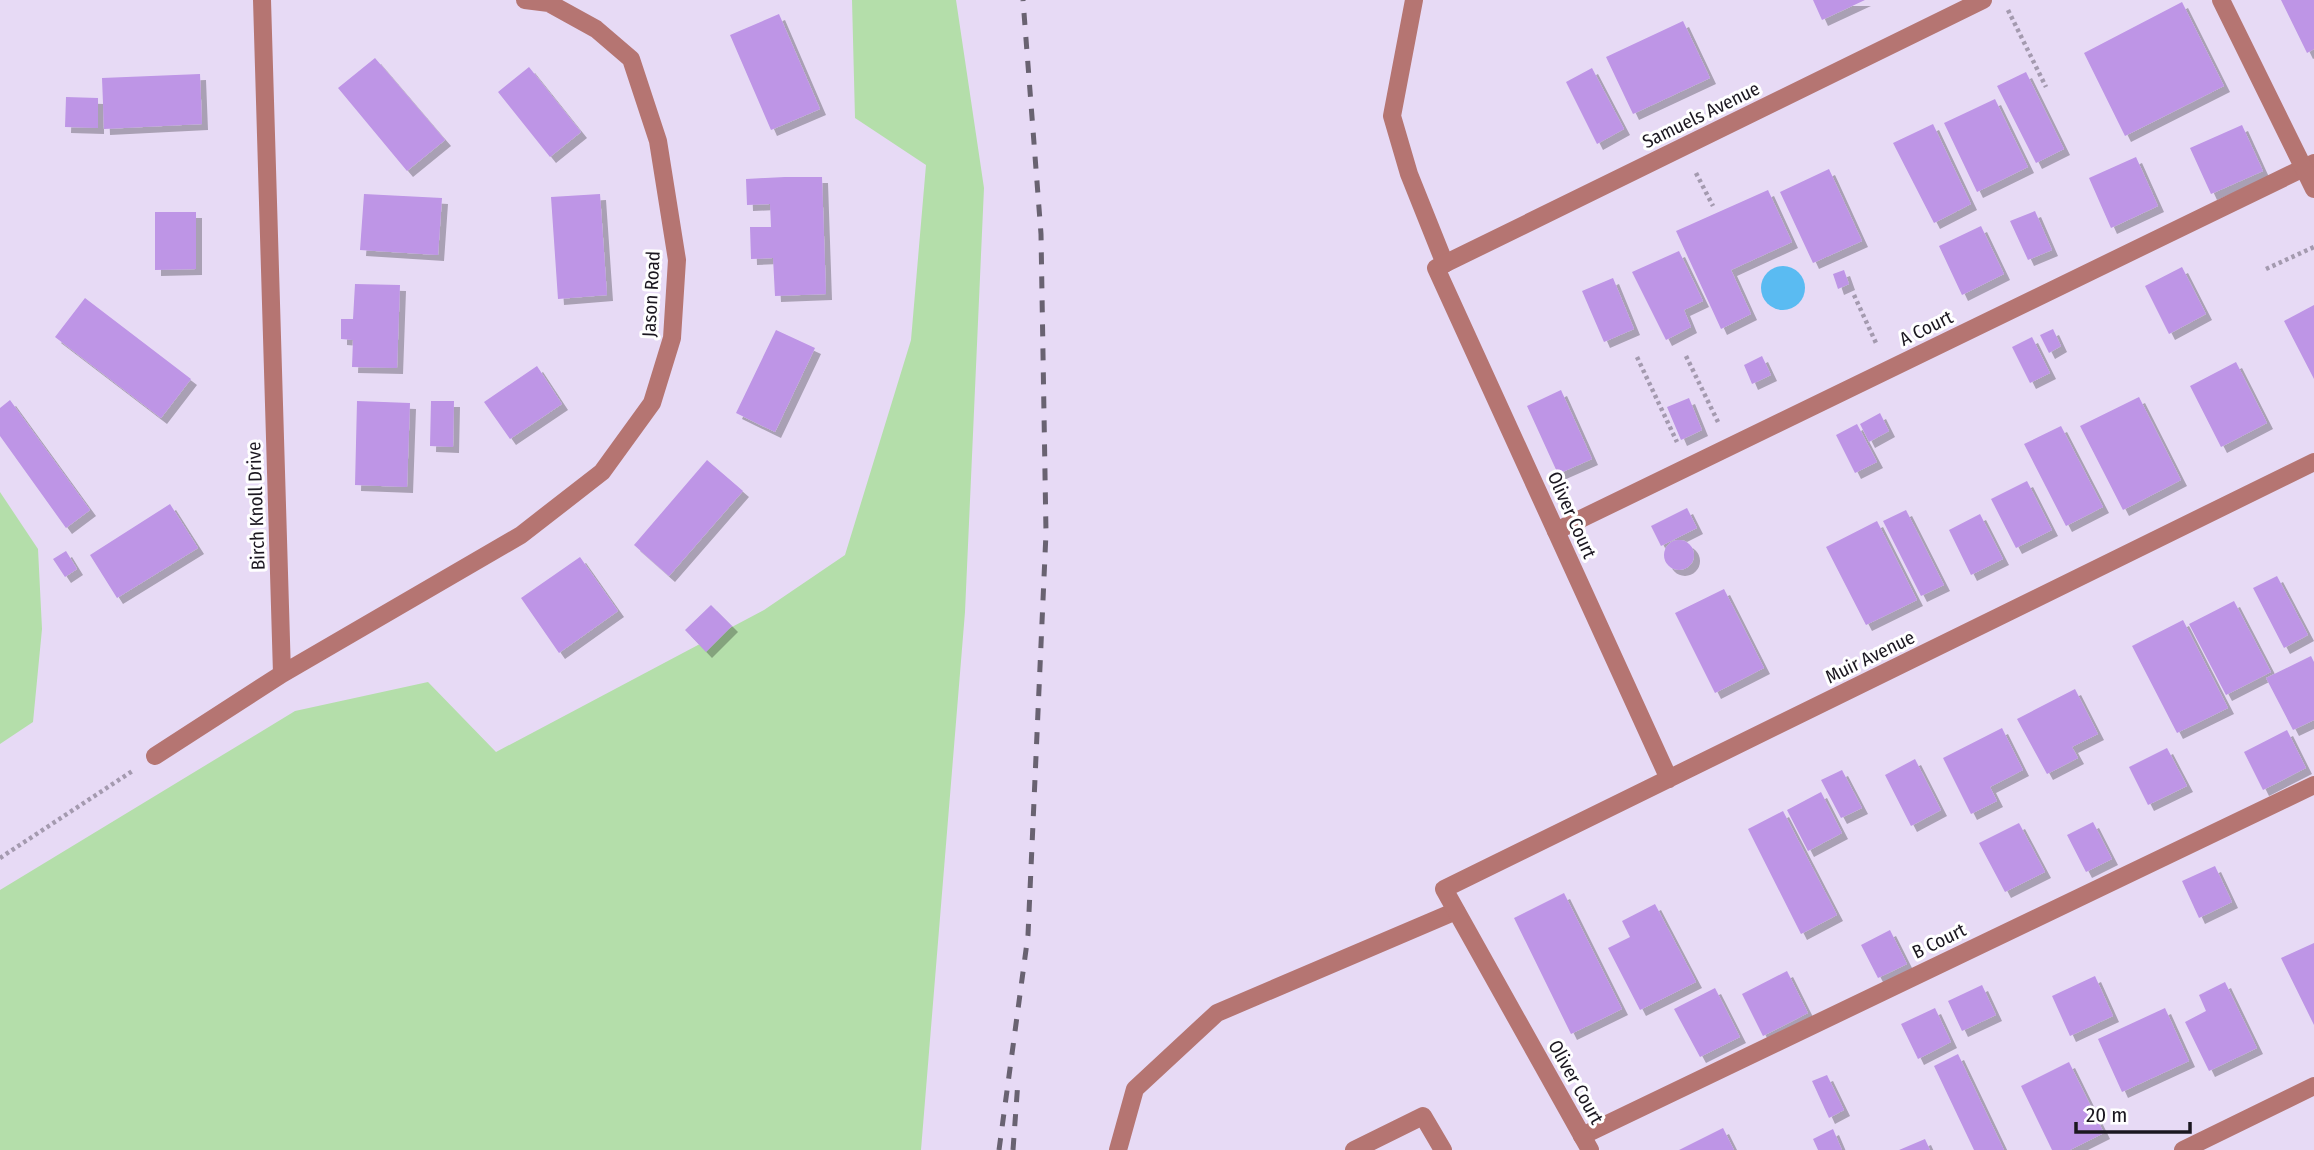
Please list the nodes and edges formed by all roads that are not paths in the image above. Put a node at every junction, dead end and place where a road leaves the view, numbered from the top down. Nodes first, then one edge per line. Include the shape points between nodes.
1 (262, 0) edge
2 (525, 0) edge
3 (1414, 0) edge
4 (1983, 0) edge
5 (2221, 0) edge
6 (2309, 165) edge
7 (2314, 189) edge
8 (1441, 266) junction
9 (2314, 462) edge
10 (1556, 531) junction
11 (282, 674) junction
12 (155, 757) road end
13 (1669, 779) junction
14 (2314, 785) edge
15 (1444, 889) joint
16 (1456, 911) junction
17 (2314, 1086) edge
18 (1586, 1143) edge
19 (1118, 1150) edge
20 (1354, 1150) edge
21 (1443, 1150) edge
22 (2183, 1150) edge

1 - 11 street, Birch Knoll Drive
2 - 11 street, Jason Road via 549,3 596,29 631,59 658,141 677,260 672,338 653,403 602,472 521,535
3 - 8 street, Oliver Court via 1392,116
4 - 8 street, Samuels Avenue
5 - 6 street
6 - 7 street
6 - 10 street, A Court
8 - 10 street, Oliver Court
9 - 13 street, Muir Avenue
10 - 13 street, Oliver Court
11 - 12 street
13 - 15 street, Muir Avenue
14 - 18 street, B Court
15 - 16 street, Oliver Court
16 - 18 street, Oliver Court
16 - 19 street via 1217,1013 1135,1089
17 - 22 street
20 - 21 street via 1423,1116

